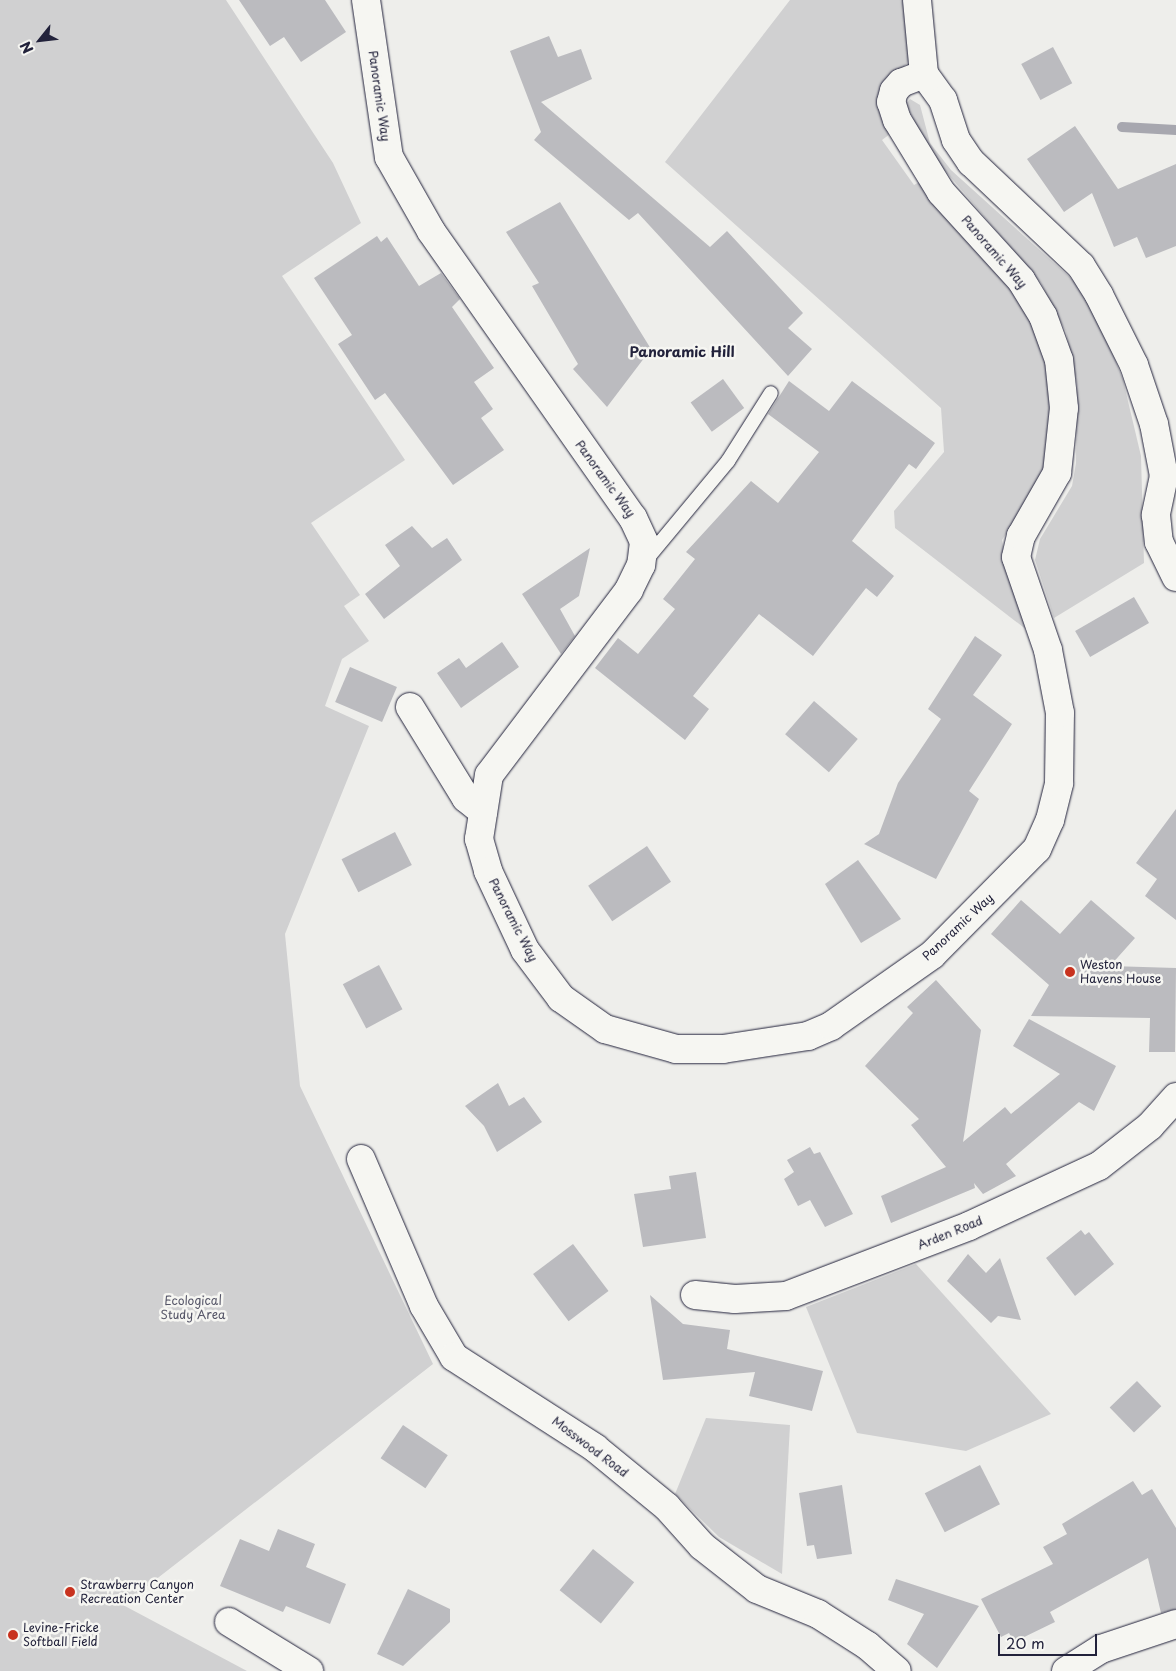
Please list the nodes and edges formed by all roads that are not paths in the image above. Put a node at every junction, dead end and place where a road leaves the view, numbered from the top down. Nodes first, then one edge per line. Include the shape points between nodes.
1 (366, 0) edge
2 (917, 0) edge
3 (924, 74) junction
4 (771, 393) dead end
5 (641, 565) junction
6 (1176, 577) edge
7 (410, 707) dead end
8 (483, 812) junction
9 (1176, 1097) edge
10 (361, 1159) dead end
11 (695, 1295) dead end
12 (229, 1622) dead end
13 (1176, 1624) edge
14 (309, 1671) edge
15 (897, 1671) edge
16 (1066, 1671) edge

1 - 5 street, Panoramic Way via 388,156 430,231 633,518 644,542
2 - 3 street
3 - 6 street via 944,100 956,140 971,162 1081,266 1100,295 1134,365 1154,424 1164,476 1156,515 1159,542
3 - 8 street, Panoramic Way via 901,82 894,91 891,102 897,120 941,192 1021,280 1043,316 1059,360 1064,408 1057,473 1021,536 1016,556 1048,650 1060,713 1059,783 1050,820 1037,849 932,955 831,1026 808,1036 724,1050 676,1050 605,1029 561,998 548,984 525,950 488,871 479,839
4 - 5 lane via 728,461
5 - 8 street, Panoramic Way via 629,590 489,775
7 - 8 street via 466,798
9 - 11 street, Arden Road via 1150,1126 1098,1166 969,1226 786,1296 735,1299
10 - 15 street, Mosswood Road via 424,1306 454,1357 595,1448 667,1507 702,1546 757,1589 818,1614 868,1646
12 - 14 street
13 - 16 street via 1101,1648

